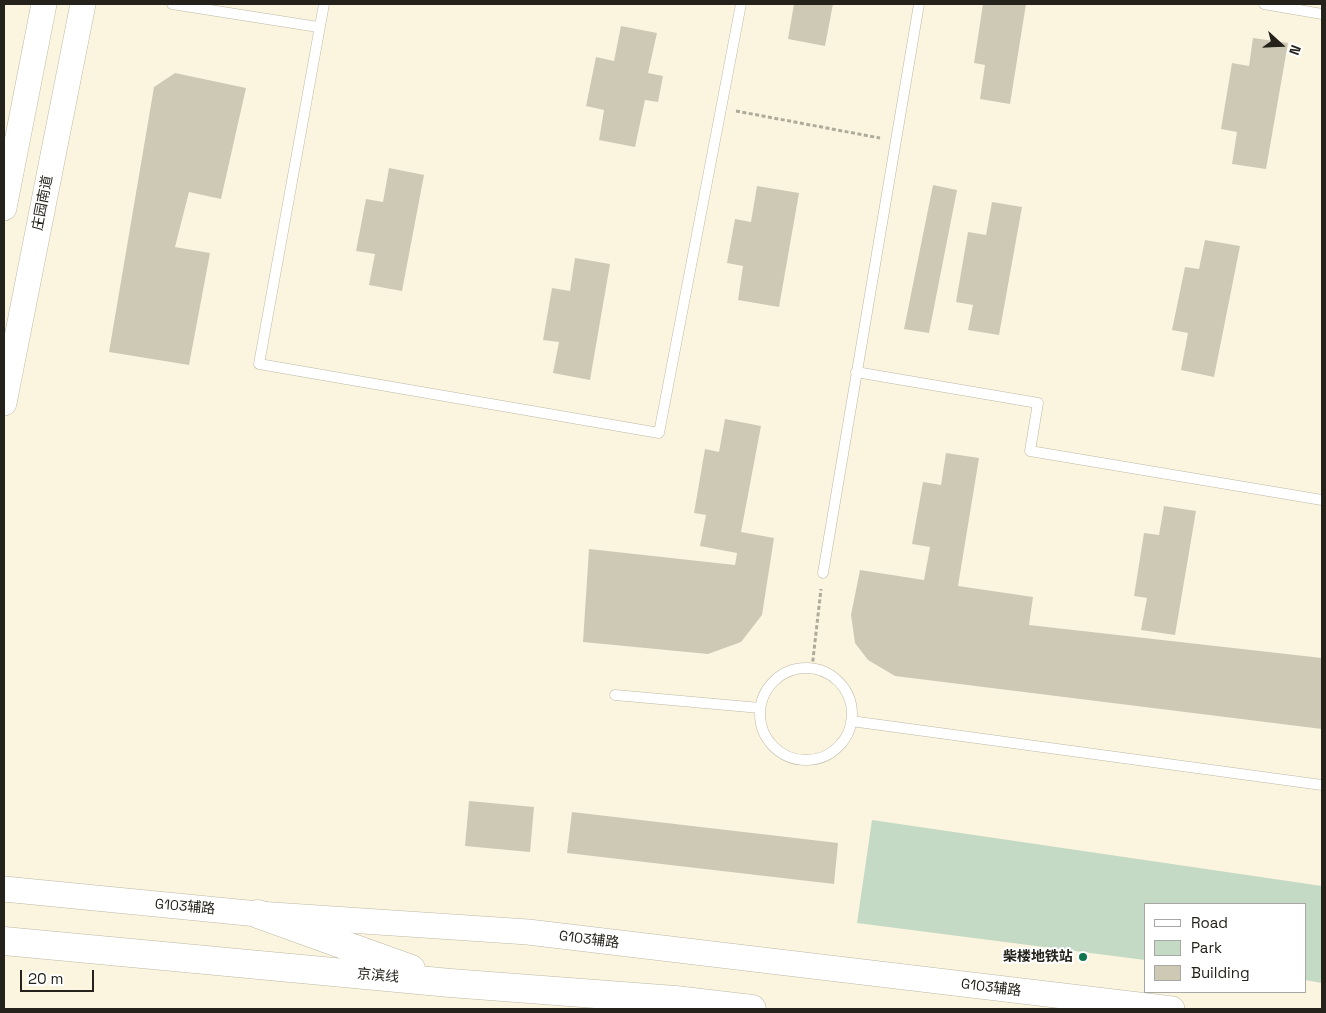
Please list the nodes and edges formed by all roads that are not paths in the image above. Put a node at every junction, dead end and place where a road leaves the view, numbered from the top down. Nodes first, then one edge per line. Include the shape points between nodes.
1 (44, 4) edge
2 (83, 4) edge
3 (172, 4) edge
4 (324, 4) edge
5 (741, 4) edge
6 (919, 4) edge
7 (1264, 4) edge
8 (1322, 14) edge
9 (318, 27) junction
10 (4, 208) edge
11 (856, 372) junction
12 (4, 403) edge
13 (1322, 500) edge
14 (823, 573) road end
15 (615, 695) dead end
16 (760, 708) junction
17 (851, 720) junction
18 (1322, 785) edge
19 (4, 890) edge
20 (258, 914) junction
21 (4, 941) edge
22 (450, 983) junction
23 (752, 1009) edge
24 (1172, 1009) edge

1 - 10 street
2 - 12 street, 庄园南道
3 - 9 lane
4 - 9 lane
5 - 9 lane via 659,433 259,364
6 - 11 lane
7 - 8 lane
11 - 13 lane via 1038,403 1030,451
11 - 14 lane
15 - 16 lane
16 - 17 lane via 766,739 777,751 807,760 823,757 837,749 847,736
16 - 17 lane via 764,694 784,673 812,668 826,672 847,692 852,706
17 - 18 lane
19 - 20 street, G103辅路
20 - 22 highway
20 - 24 street, G103辅路 via 528,932
21 - 22 highway, 京滨线
22 - 23 highway, 京滨线

